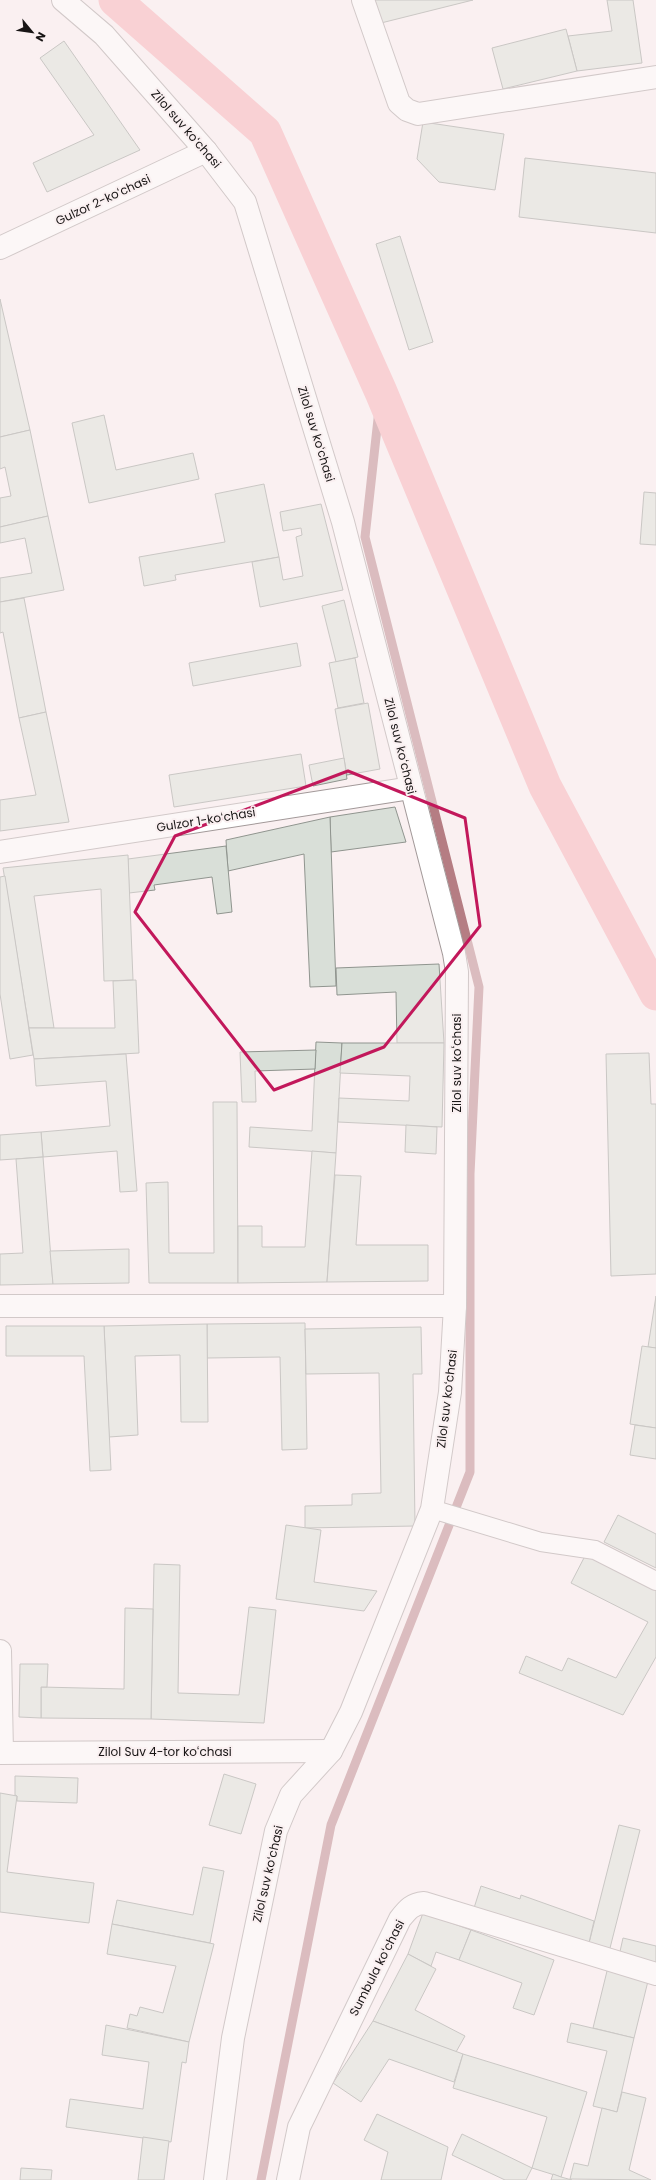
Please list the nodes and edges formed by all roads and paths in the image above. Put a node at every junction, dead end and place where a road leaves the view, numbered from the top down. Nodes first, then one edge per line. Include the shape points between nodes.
1 (63, 0) edge
2 (362, 0) edge
3 (656, 77) edge
4 (206, 151) junction
5 (0, 248) edge
6 (411, 788) junction
7 (0, 852) edge
8 (0, 1306) edge
9 (455, 1306) junction
10 (435, 1510) junction
11 (656, 1581) edge
12 (0, 1651) edge
13 (331, 1751) junction
14 (1, 1754) edge
15 (656, 1974) edge
16 (215, 2180) edge
17 (288, 2180) edge

1 - 4 street, Zilol suv koʻchasi via 104,36
2 - 3 street via 399,103 418,114
4 - 5 street, Gulzor 2-koʻchasi
4 - 6 street, Zilol suv koʻchasi via 246,202 342,522
6 - 7 street, Gulzor 1-koʻchasi
6 - 9 street, Zilol suv koʻchasi via 457,972
8 - 9 street
9 - 10 street, Zilol suv koʻchasi via 450,1392
10 - 11 lane via 541,1542 595,1550
10 - 13 street, Zilol suv koʻchasi via 351,1712
12 - 14 street
13 - 14 street, Zilol Suv 4-tor koʻchasi
13 - 16 street, Zilol suv koʻchasi via 291,1795 276,1831 233,2038
15 - 17 street, Sumbula koʻchasi via 424,1903 414,1904 400,1919 299,2127

